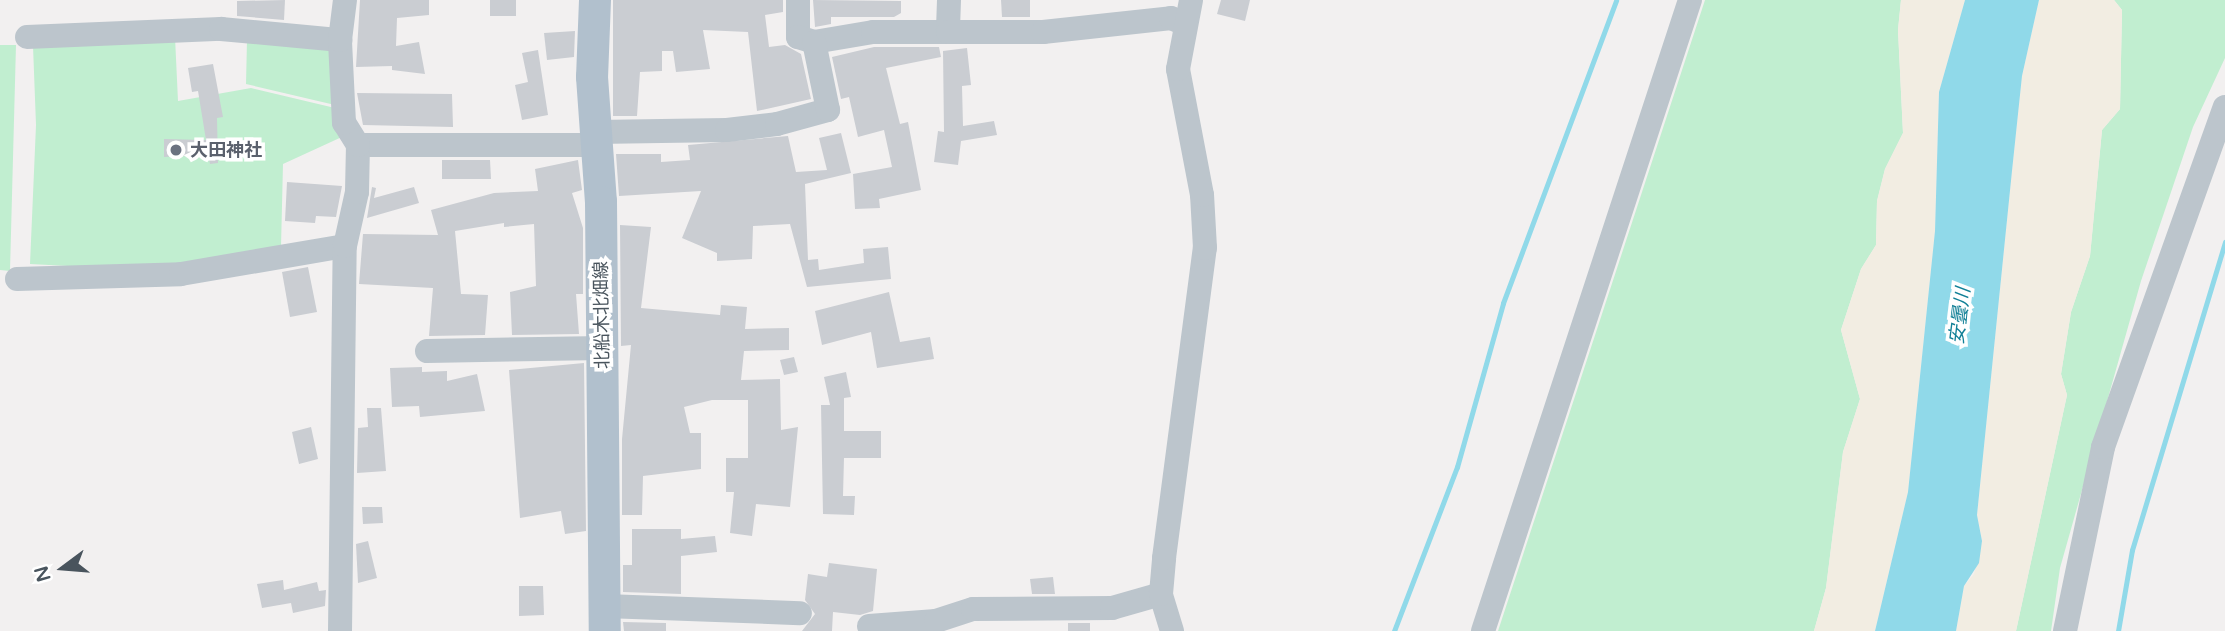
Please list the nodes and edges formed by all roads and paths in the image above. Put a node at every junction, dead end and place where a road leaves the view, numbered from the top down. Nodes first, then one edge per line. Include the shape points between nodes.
1 (345, 0) edge
2 (595, 0) edge
3 (798, 0) edge
4 (949, 0) edge
5 (1191, 0) edge
6 (1690, 0) edge
7 (1185, 24) junction
8 (948, 32) junction
9 (27, 37) dead end
10 (340, 40) junction
11 (814, 42) junction
12 (2225, 107) edge
13 (596, 139) junction
14 (358, 145) junction
15 (345, 246) junction
16 (17, 279) dead end
17 (603, 348) junction
18 (427, 351) dead end
19 (1161, 594) junction
20 (800, 613) dead end
21 (605, 619) edge
22 (869, 626) dead end
23 (340, 631) edge
24 (1172, 631) edge
25 (1483, 631) edge
26 (2065, 631) edge

1 - 10 street
2 - 13 main road, 北船木北畑線
3 - 11 street via 798,37
4 - 8 street
5 - 7 street
6 - 25 street
7 - 8 street via 1171,18 1043,32
7 - 19 street via 1178,69 1202,195 1205,248
8 - 11 street via 873,32
9 - 10 street via 221,29
10 - 14 street via 344,123
11 - 13 street via 828,110 777,124
12 - 26 street via 2103,447
13 - 14 street
13 - 17 main road, 北船木北畑線
14 - 15 street via 357,192
15 - 16 street via 157,277
15 - 23 street
17 - 18 street
17 - 21 main road, 北船木北畑線
19 - 22 street via 1112,608 973,609 936,621
19 - 24 street
20 - 21 street

